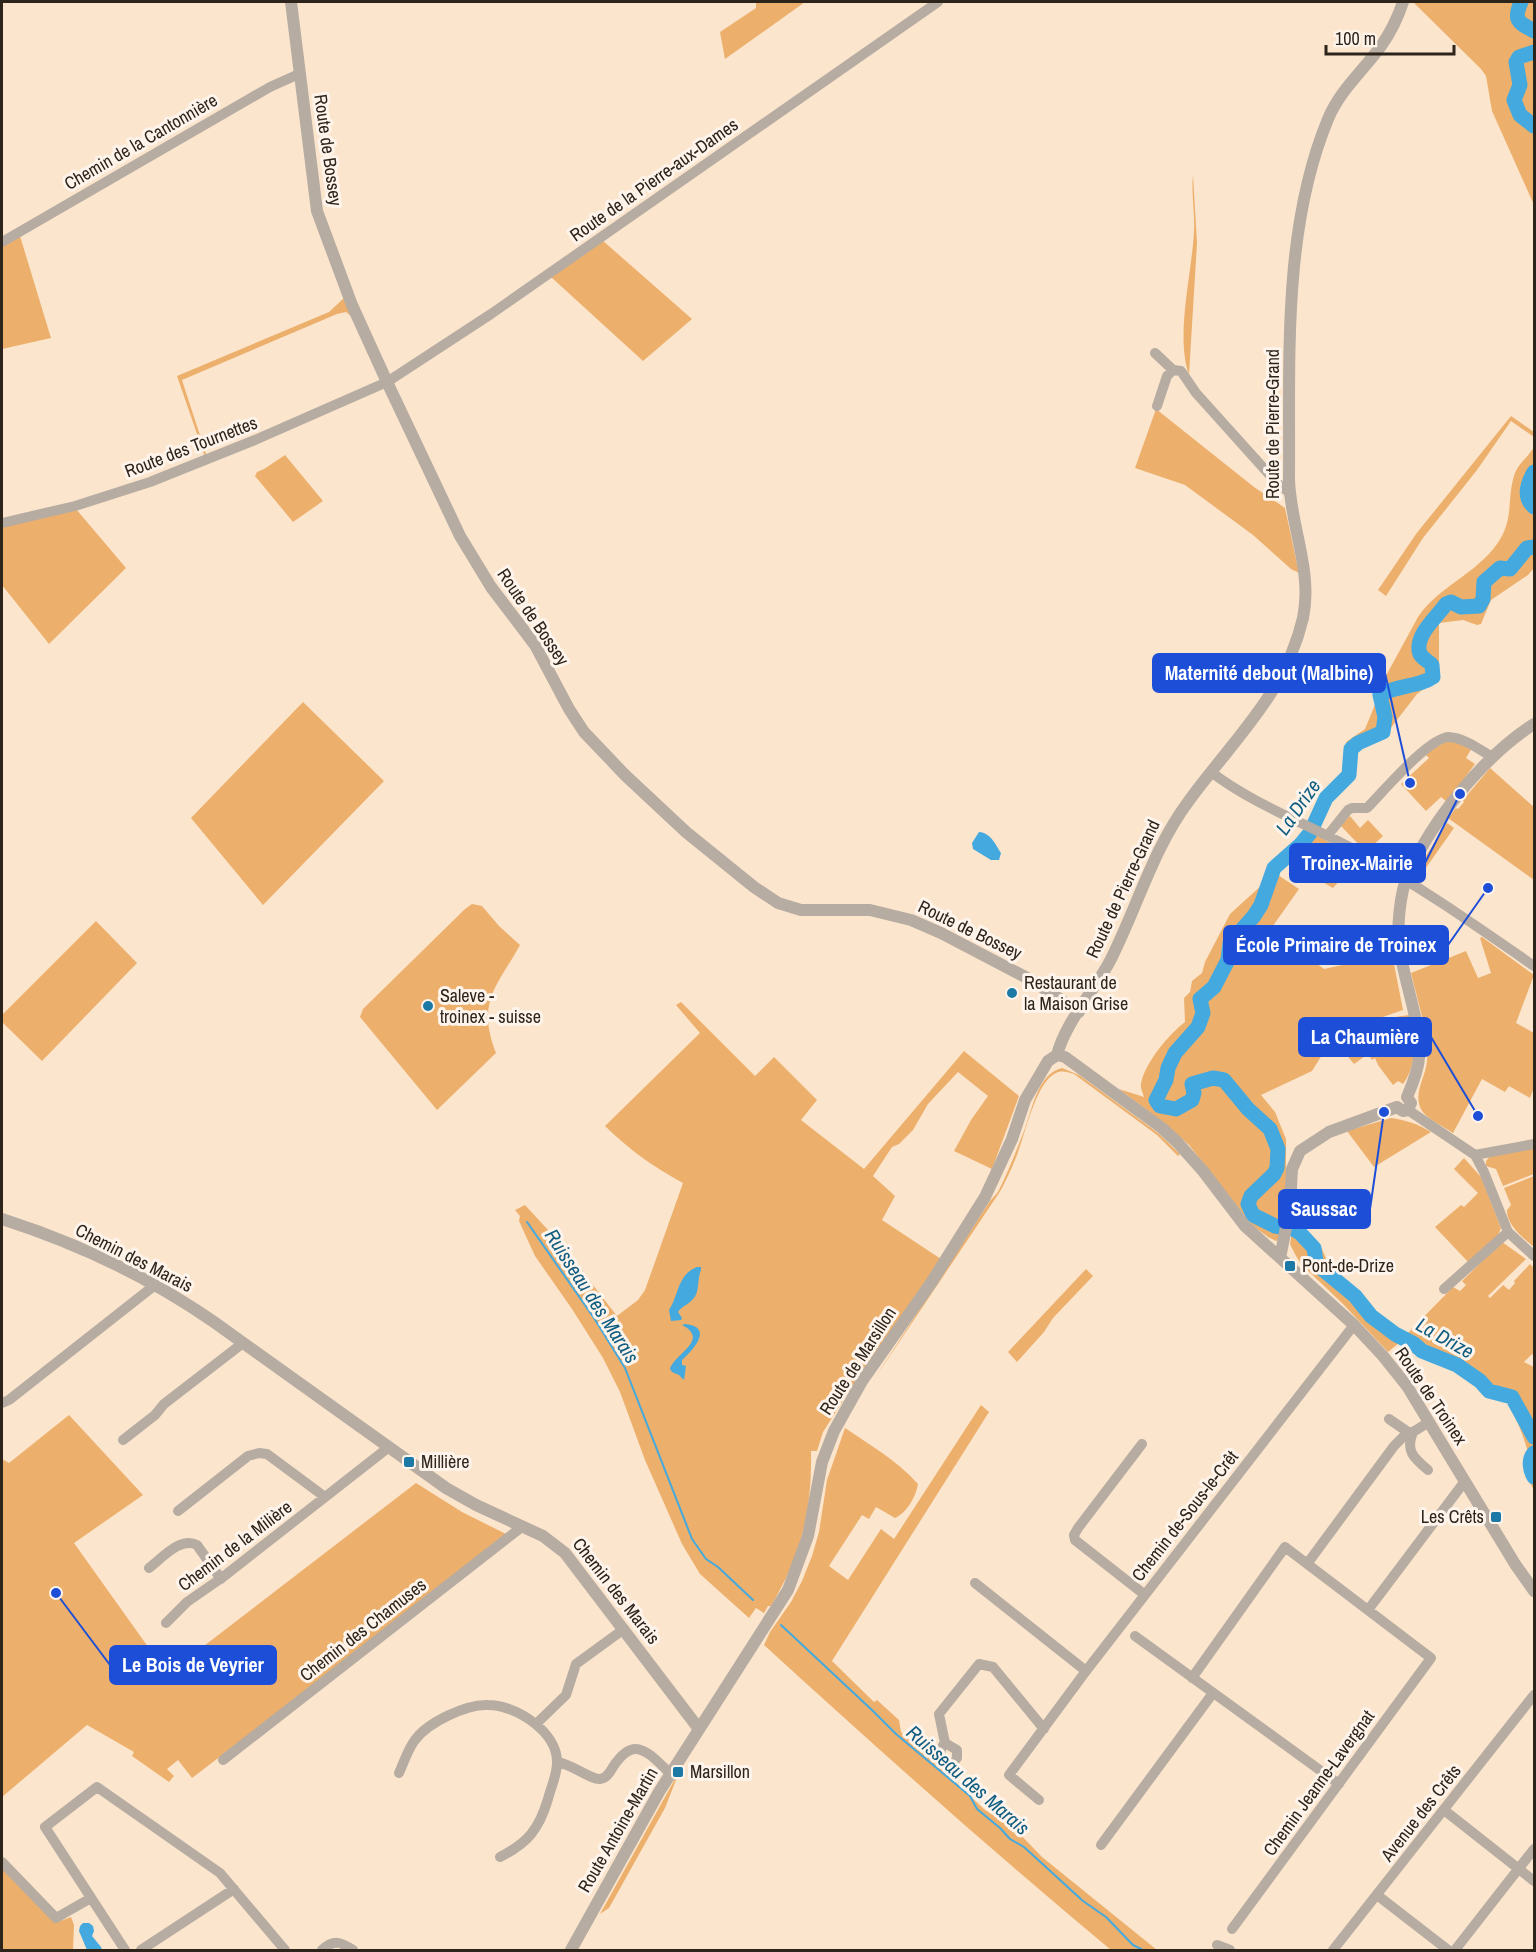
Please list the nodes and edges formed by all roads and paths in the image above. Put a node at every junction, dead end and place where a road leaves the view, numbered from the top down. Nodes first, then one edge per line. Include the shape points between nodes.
1 (291, 2) edge
2 (938, 2) edge
3 (1403, 2) edge
4 (299, 74) junction
5 (2, 242) edge
6 (1155, 353) dead end
7 (1177, 371) junction
8 (387, 382) junction
9 (1157, 406) dead end
10 (1290, 493) junction
11 (2, 523) edge
12 (1534, 723) edge
13 (1492, 757) junction
14 (1211, 772) junction
15 (1324, 833) junction
16 (1406, 879) junction
17 (1534, 966) edge
18 (1079, 1012) junction
19 (1056, 1055) junction
20 (1404, 1105) junction
21 (1534, 1144) edge
22 (1475, 1155) junction
23 (2, 1220) edge
24 (1508, 1232) junction
25 (1534, 1256) edge
26 (1280, 1258) junction
27 (155, 1285) junction
28 (1444, 1289) dead end
29 (1354, 1325) junction
30 (243, 1343) junction
31 (2, 1403) edge
32 (1389, 1419) dead end
33 (1429, 1422) junction
34 (1410, 1432) junction
35 (123, 1440) dead end
36 (1142, 1444) dead end
37 (389, 1447) junction
38 (1428, 1470) dead end
39 (1465, 1481) junction
40 (325, 1497) junction
41 (178, 1511) dead end
42 (523, 1526) junction
43 (1307, 1564) junction
44 (149, 1568) dead end
45 (221, 1579) junction
46 (975, 1582) dead end
47 (1534, 1591) edge
48 (1144, 1595) junction
49 (1368, 1610) junction
50 (165, 1623) dead end
51 (624, 1629) junction
52 (1135, 1636) dead end
53 (1086, 1671) junction
54 (1192, 1678) junction
55 (1213, 1693) junction
56 (1534, 1695) edge
57 (536, 1724) junction
58 (699, 1729) junction
59 (1044, 1729) junction
60 (945, 1743) dead end
61 (223, 1760) dead end
62 (557, 1762) junction
63 (399, 1773) dead end
64 (671, 1774) junction
65 (1339, 1784) junction
66 (1039, 1800) dead end
67 (1444, 1810) junction
68 (1101, 1845) dead end
69 (1534, 1849) edge
70 (500, 1857) dead end
71 (2, 1862) edge
72 (1519, 1869) junction
73 (1534, 1881) edge
74 (234, 1889) junction
75 (1377, 1895) junction
76 (91, 1898) junction
77 (1232, 1929) dead end
78 (1217, 1945) dead end
79 (125, 1950) edge
80 (141, 1950) edge
81 (285, 1950) edge
82 (322, 1950) edge
83 (353, 1950) edge
84 (571, 1950) edge
85 (1230, 1950) edge
86 (1333, 1950) edge
87 (1448, 1950) edge
88 (1455, 1950) edge

1 - 4 street, Route de Bossey
2 - 8 street, Route de la Pierre-aux-Dames via 491,314
3 - 10 street, Route de Pierre-Grand via 1387,37 1335,103 1310,174 1292,303
4 - 5 street, Chemin de la Cantonnière
4 - 8 street, Route de Bossey via 317,211
6 - 7 street
7 - 9 street via 1167,376
7 - 10 street via 1276,483
8 - 11 street, Route des Tournettes via 150,482 75,506
8 - 18 street, Route de Bossey via 481,572 535,645 584,732 655,804 778,903 801,910 859,909 897,916 941,933 1033,981
10 - 14 street, Route de Pierre-Grand via 1305,582 1299,631 1264,706
12 - 13 street
13 - 15 street via 1455,738 1438,740 1419,754 1367,808 1348,810
13 - 16 street via 1437,826
14 - 15 street via 1237,790
14 - 18 street, Route de Pierre-Grand via 1161,847 1109,963
15 - 16 street
16 - 17 street
16 - 20 street via 1399,944 1420,1050
18 - 19 street, Route de Pierre-Grand
19 - 26 street, Route de Troinex via 1065,1057 1162,1128 1192,1157 1245,1226
19 - 58 street, Route de Marsillon via 1048,1061 1025,1100 985,1197 844,1412 822,1462 808,1536 788,1590
20 - 22 street
20 - 26 street via 1340,1126 1304,1147 1292,1169
21 - 22 street
22 - 24 street
23 - 27 street, Chemin des Marais via 68,1243
24 - 25 street
24 - 28 street
26 - 29 street, Route de Troinex
27 - 30 street, Chemin des Marais
27 - 31 street
29 - 33 street, Route de Troinex via 1399,1374
29 - 48 street, Chemin de-Sous-le-Crêt
30 - 35 street
30 - 37 street, Chemin des Marais
32 - 34 street
33 - 34 street
33 - 39 street, Route de Troinex
34 - 38 street via 1410,1452
34 - 43 street via 1394,1446
36 - 48 street via 1074,1535 1075,1540
37 - 40 street, Chemin de la Milière
37 - 42 street, Chemin des Marais via 456,1494
39 - 47 street, Route de Troinex
39 - 49 street
40 - 41 street, Chemin de la Milière via 259,1452 248,1456
40 - 45 street, Chemin de la Milière
42 - 51 street, Chemin des Marais via 565,1553
42 - 61 street, Chemin des Chamuses
43 - 49 street
43 - 54 street via 1285,1547
44 - 45 street via 179,1545 192,1543
45 - 50 street, Chemin de la Milière
46 - 53 street
48 - 53 street, Chemin de-Sous-le-Crêt
49 - 65 street, Chemin Jeanne-Lavergnat via 1431,1658
51 - 57 street via 576,1664 566,1695
51 - 58 street, Chemin des Marais
52 - 54 street
53 - 59 street, Chemin de-Sous-le-Crêt
54 - 55 street
55 - 65 street
55 - 68 street
56 - 67 street, Avenue des Crêts
57 - 62 street via 553,1746
57 - 63 street via 492,1705 458,1712 419,1735
58 - 64 street, Route Antoine-Martin
59 - 60 street via 993,1667 979,1664 939,1714
59 - 66 street, Chemin de-Sous-le-Crêt via 1009,1774
62 - 64 street via 598,1779 609,1773 628,1749 636,1749 646,1752
62 - 70 street via 535,1828 524,1842
64 - 84 street, Route Antoine-Martin
65 - 77 street, Chemin Jeanne-Lavergnat
67 - 72 street
67 - 75 street, Avenue des Crêts
69 - 72 street
71 - 76 street via 56,1918
72 - 73 street
72 - 88 street
74 - 76 street via 214,1868 97,1787 45,1827
74 - 80 street
74 - 81 street
75 - 86 street, Avenue des Crêts
75 - 87 street
76 - 79 street
78 - 85 street
82 - 83 street via 338,1942

